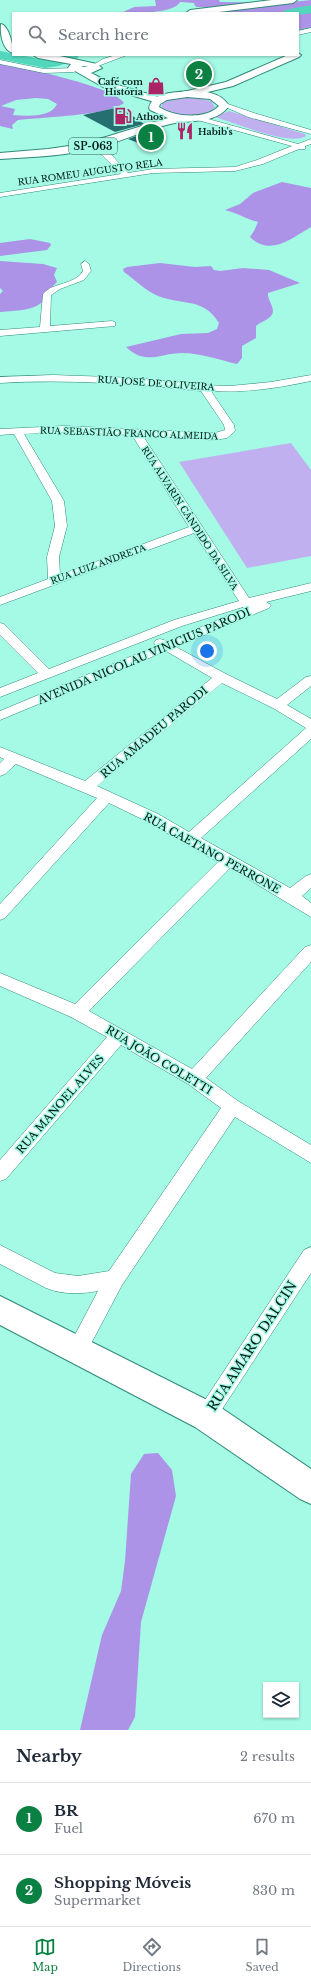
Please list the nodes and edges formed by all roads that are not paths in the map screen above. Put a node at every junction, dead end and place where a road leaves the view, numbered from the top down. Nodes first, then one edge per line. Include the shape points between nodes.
1 (293, 0) edge
2 (198, 12) edge
3 (12, 26) edge
4 (1, 27) edge
5 (311, 30) edge
6 (311, 34) edge
7 (299, 35) edge
8 (299, 35) edge
9 (12, 49) edge
10 (44, 56) edge
11 (106, 56) edge
12 (120, 56) edge
13 (296, 56) edge
14 (297, 56) edge
15 (0, 62) edge
16 (78, 66) junction
17 (96, 67) junction
18 (187, 94) junction
19 (172, 95) junction
20 (222, 102) junction
21 (156, 104) junction
22 (182, 118) junction
23 (197, 118) junction
24 (311, 132) edge
25 (311, 141) edge
26 (94, 145) junction
27 (298, 145) junction
28 (311, 150) edge
29 (0, 152) edge
30 (0, 156) edge
31 (126, 175) junction
32 (0, 195) edge
33 (85, 264) dead end
34 (112, 324) dead end
35 (44, 329) junction
36 (0, 333) edge
37 (311, 378) edge
38 (0, 380) edge
39 (204, 388) junction
40 (17, 430) junction
41 (0, 432) edge
42 (136, 433) junction
43 (196, 528) junction
44 (54, 580) junction
45 (311, 587) edge
46 (0, 601) edge
47 (249, 607) junction
48 (0, 627) edge
49 (148, 635) junction
50 (167, 648) junction
51 (47, 675) junction
52 (221, 676) junction
53 (311, 680) edge
54 (0, 693) edge
55 (278, 705) junction
56 (0, 716) edge
57 (311, 725) edge
58 (311, 731) edge
59 (0, 752) edge
60 (14, 758) junction
61 (0, 771) edge
62 (87, 787) junction
63 (106, 797) junction
64 (191, 839) junction
65 (227, 862) junction
66 (311, 880) edge
67 (291, 896) junction
68 (311, 911) edge
69 (0, 914) edge
70 (311, 951) edge
71 (0, 979) edge
72 (77, 1012) junction
73 (119, 1035) junction
74 (194, 1079) junction
75 (232, 1106) junction
76 (311, 1154) edge
77 (0, 1173) edge
78 (0, 1254) edge
79 (311, 1256) edge
80 (115, 1279) junction
81 (0, 1310) edge
82 (77, 1350) junction
83 (206, 1416) junction
84 (311, 1488) edge

1 - 2 main road
3 - 4 main road
4 - 9 main road
5 - 7 street
6 - 8 street
10 - 16 main road
11 - 16 street
12 - 17 street via 105,60
13 - 18 main road, SP-063 via 219,87
14 - 20 main road, SP-063 via 235,88 224,95
15 - 16 street via 44,71
16 - 17 main road
16 - 21 main road via 107,85
17 - 19 main road via 110,80
18 - 19 main road, SP-063
18 - 20 main road, SP-063 via 204,95
19 - 21 main road, SP-063
20 - 23 main road, SP-063 via 224,106 220,111
20 - 24 street via 251,114
21 - 22 main road, SP-063 via 167,115
21 - 29 main road, SP-063 via 151,119 132,129 59,147
22 - 23 main road, SP-063
22 - 26 main road, SP-063 via 160,122
23 - 27 street
25 - 27 street, RUA ROMEU AUGUSTO RELA
26 - 30 main road, SP-063 via 69,150
26 - 31 street
27 - 28 street
27 - 31 street, RUA ROMEU AUGUSTO RELA via 260,162 234,169 175,170
31 - 32 street, RUA ROMEU AUGUSTO RELA
33 - 35 street via 87,271 83,278 47,294
34 - 35 street
35 - 36 street
37 - 39 street, RUA JOSÉ DE OLIVEIRA via 274,386
38 - 39 street, RUA JOSÉ DE OLIVEIRA via 72,378 141,381
39 - 42 street, RUA SEBASTIÃO FRANCO ALMEIDA via 229,425 230,431 226,434 220,437
40 - 41 street, RUA SEBASTIÃO FRANCO ALMEIDA
40 - 42 street, RUA SEBASTIÃO FRANCO ALMEIDA via 64,429
40 - 44 street via 58,501 60,526 53,557
42 - 43 street, RUA ALVARIN CÂNDIDO DA SILVA
43 - 44 street, RUA LUIZ ANDRETA
43 - 47 street, RUA ALVARIN CÂNDIDO DA SILVA
44 - 46 street, RUA LUIZ ANDRETA
45 - 47 street, AVENIDA NICOLAU VINICIUS PARODI
47 - 49 street, AVENIDA NICOLAU VINICIUS PARODI via 178,623
47 - 50 street, AVENIDA NICOLAU VINICIUS PARODI
48 - 51 street
49 - 50 street
49 - 51 street, AVENIDA NICOLAU VINICIUS PARODI
50 - 52 street
50 - 56 street, AVENIDA NICOLAU VINICIUS PARODI
51 - 54 street, AVENIDA NICOLAU VINICIUS PARODI
52 - 55 street
52 - 62 street, RUA AMADEU PARODI
53 - 55 street
55 - 57 street
58 - 64 street
59 - 60 street, RUA CAETANO PERRONE
60 - 61 street
60 - 62 street, RUA CAETANO PERRONE
62 - 63 street, RUA CAETANO PERRONE
63 - 64 street, RUA CAETANO PERRONE
63 - 69 street
64 - 65 street, RUA CAETANO PERRONE
65 - 67 street, RUA CAETANO PERRONE
65 - 72 street
66 - 67 street
67 - 68 street, RUA CAETANO PERRONE
70 - 74 street
71 - 72 street, RUA JOÃO COLETTI
72 - 73 street, RUA JOÃO COLETTI
73 - 74 street, RUA JOÃO COLETTI
73 - 77 street, RUA MANOEL ALVES
74 - 75 street, RUA JOÃO COLETTI
75 - 76 street, RUA JOÃO COLETTI
75 - 80 street
78 - 80 street via 53,1282 78,1285
79 - 83 street, RUA AMARO DALCIN
80 - 82 street
81 - 82 main road
82 - 83 main road
83 - 84 main road

